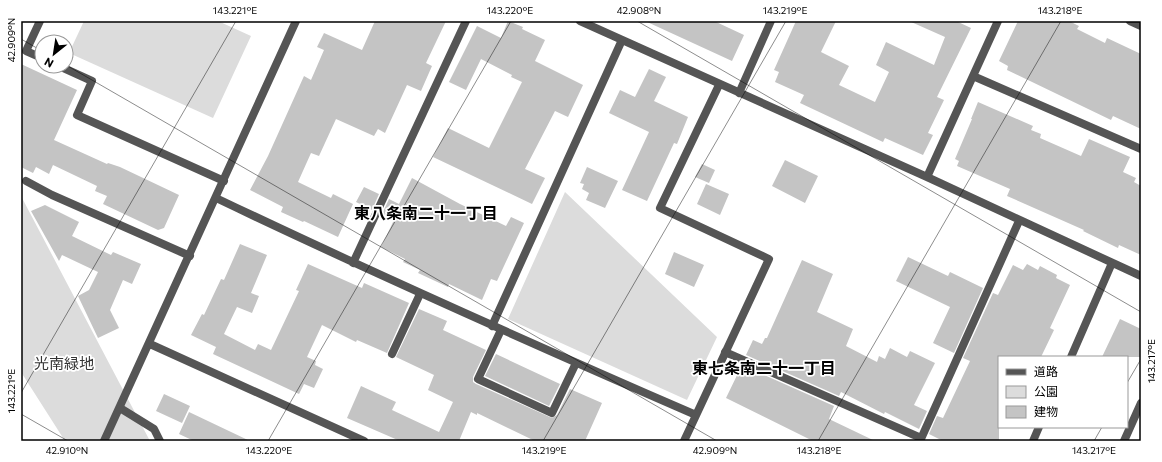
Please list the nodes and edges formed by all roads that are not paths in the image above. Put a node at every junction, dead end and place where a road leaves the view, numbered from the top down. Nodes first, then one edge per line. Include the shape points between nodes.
1 (40, 21) edge
2 (296, 21) edge
3 (466, 21) edge
4 (580, 21) edge
5 (771, 21) edge
6 (998, 21) edge
7 (1130, 21) edge
8 (1141, 26) edge
9 (622, 40) junction
10 (34, 54) edge
11 (74, 73) edge
12 (973, 76) junction
13 (719, 85) junction
14 (739, 93) junction
15 (1141, 149) edge
16 (927, 177) junction
17 (26, 181) dead end
18 (224, 181) junction
19 (216, 198) junction
20 (1019, 221) junction
21 (190, 256) junction
22 (353, 263) junction
23 (1112, 263) junction
24 (1141, 276) edge
25 (420, 294) junction
26 (492, 326) junction
27 (501, 330) junction
28 (150, 344) junction
29 (725, 352) junction
30 (392, 354) dead end
31 (1071, 356) edge
32 (576, 363) junction
33 (1141, 403) edge
34 (120, 408) junction
35 (696, 415) junction
36 (1039, 428) edge
37 (920, 439) edge
38 (104, 441) edge
39 (160, 441) edge
40 (364, 441) edge
41 (684, 441) edge
42 (1033, 441) edge
43 (1124, 441) edge

1 - 10 street via 26,51
2 - 18 street
3 - 22 street
4 - 9 street
5 - 14 street
6 - 12 street
7 - 8 street
9 - 13 street
9 - 26 street
11 - 18 street via 92,81 76,115
12 - 15 street
12 - 16 street
13 - 14 street
13 - 29 street via 660,208 769,259
14 - 16 street
16 - 20 street
17 - 21 street
18 - 19 street
19 - 21 street
19 - 22 street
20 - 23 street
20 - 37 street
21 - 28 street
22 - 25 street
23 - 24 street
23 - 31 street
25 - 26 street
25 - 30 street
26 - 27 street
27 - 32 street
27 - 32 street via 478,379 552,414
28 - 34 street
28 - 40 street
29 - 35 street
29 - 37 street
32 - 35 street
33 - 43 street
34 - 38 street
34 - 39 street via 154,429
35 - 41 street
36 - 42 street

